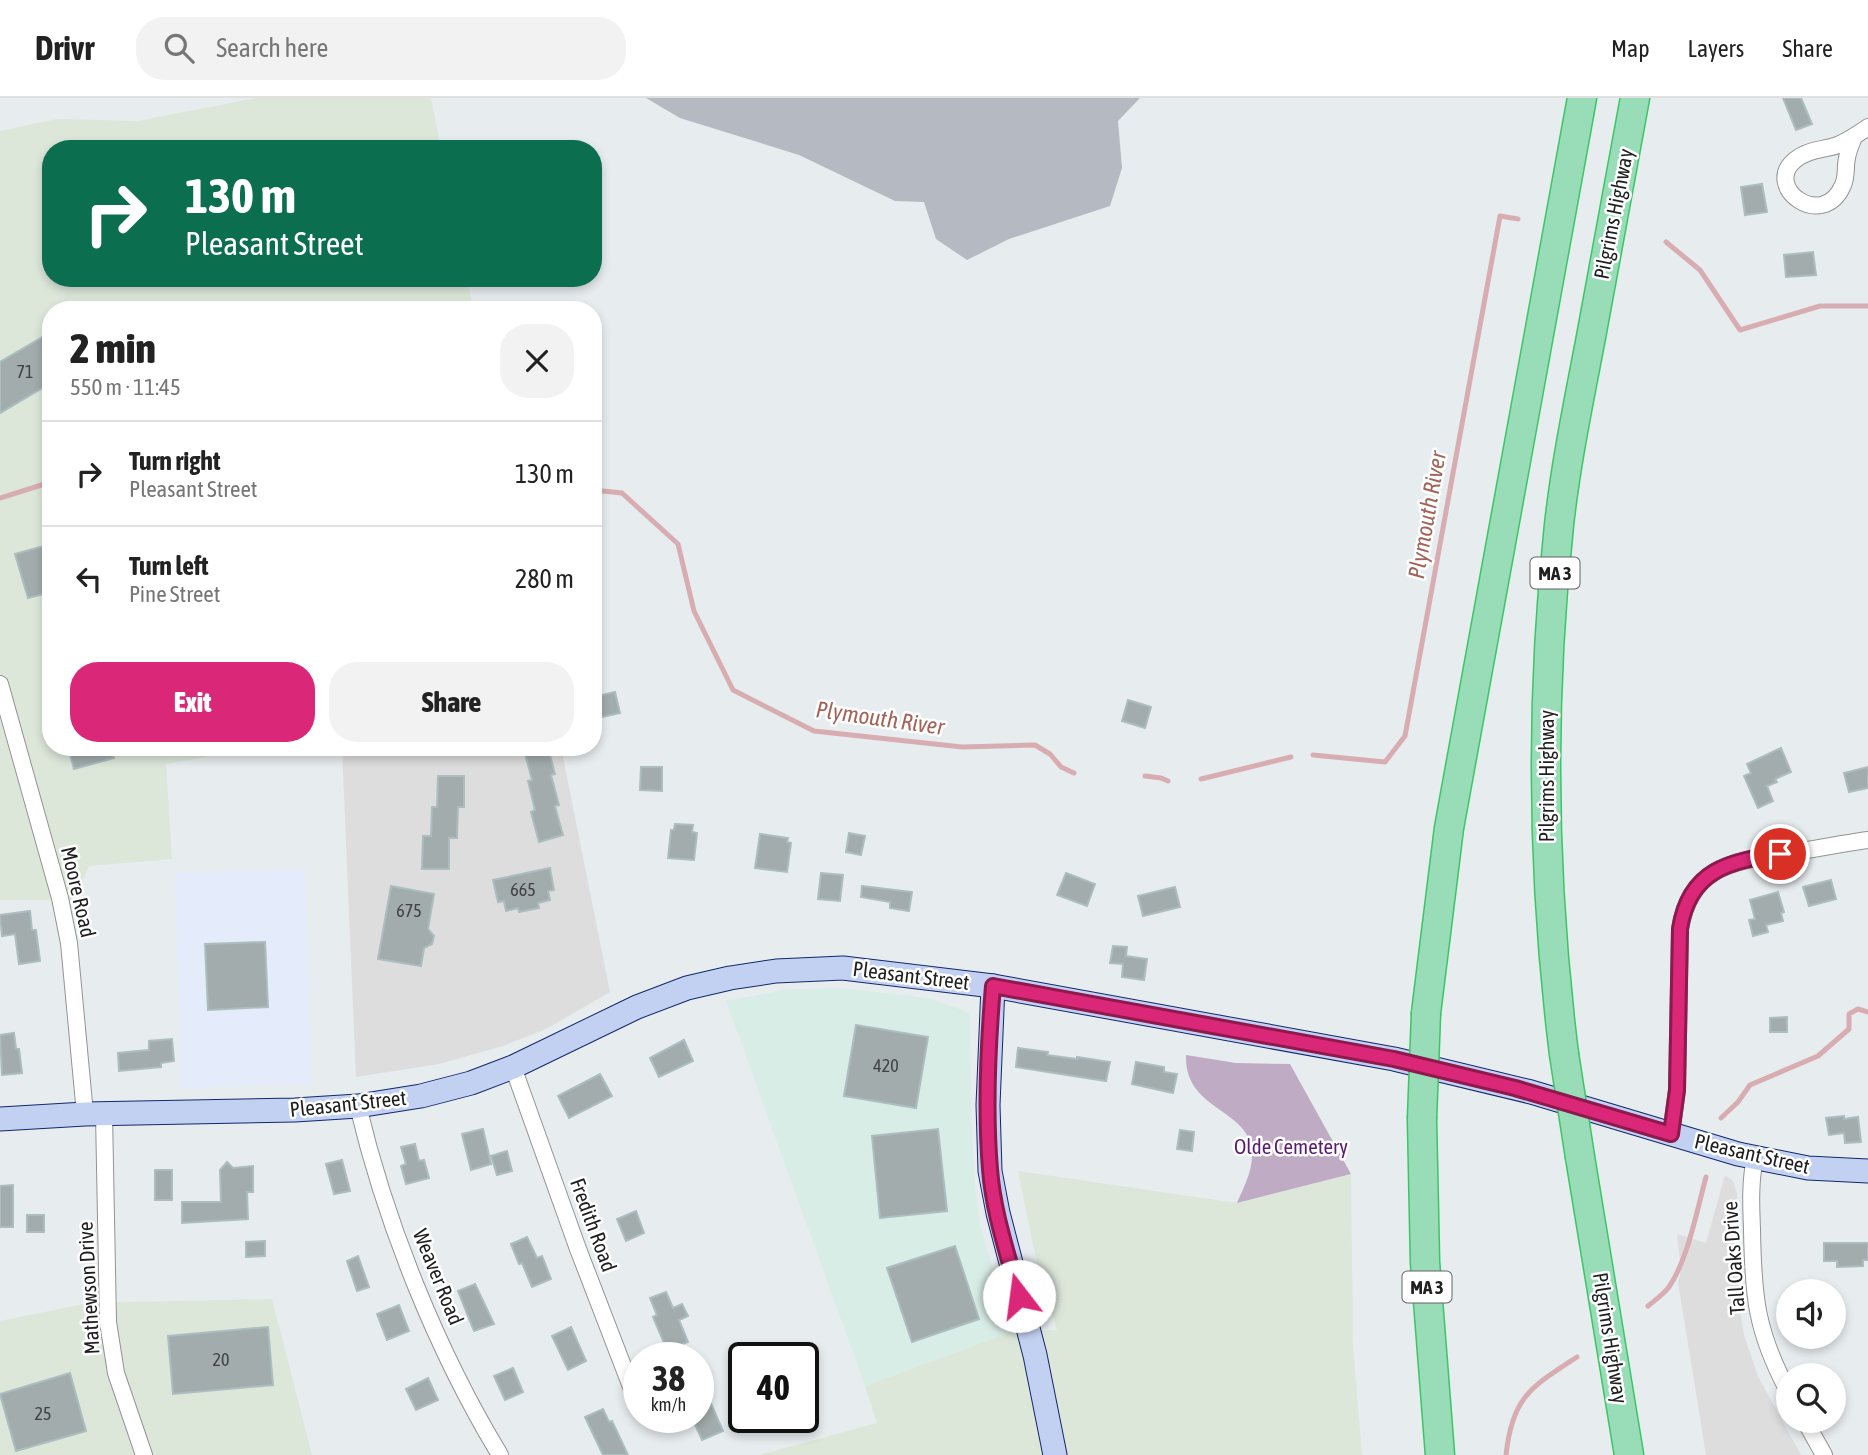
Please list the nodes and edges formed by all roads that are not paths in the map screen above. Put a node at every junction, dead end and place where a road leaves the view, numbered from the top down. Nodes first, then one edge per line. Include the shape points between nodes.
1 (1582, 98) edge
2 (1635, 98) edge
3 (1868, 127) edge
4 (1854, 137) junction
5 (0, 684) edge
6 (1868, 840) edge
7 (993, 986) junction
8 (513, 1067) junction
9 (358, 1106) junction
10 (95, 1114) junction
11 (0, 1119) edge
12 (1671, 1134) junction
13 (1755, 1158) junction
14 (1868, 1171) edge
15 (623, 1366) edge
16 (1776, 1366) edge
17 (1812, 1433) edge
18 (144, 1455) edge
19 (499, 1455) edge
20 (1055, 1455) edge
21 (1440, 1455) edge
22 (1629, 1455) edge
23 (1824, 1455) edge

1 - 21 highway, MA 3, bridge via 1462,750 1426,1013 1422,1119 1426,1272
2 - 22 highway, Pilgrims Highway / MA 3, bridge via 1573,435 1553,584 1546,733 1547,853 1564,1054
3 - 4 street
4 - 4 street via 1843,186 1835,198 1820,206 1805,205 1794,197 1786,186 1786,173 1793,161
5 - 10 street, Moore Road via 60,898
6 - 12 street via 1735,862 1711,873 1693,891 1680,929 1677,1090
7 - 8 main road, Pleasant Street via 842,968 750,975 687,988 637,1007
7 - 12 main road, Pleasant Street via 1394,1059
7 - 20 main road via 990,1171
8 - 9 main road, Pleasant Street via 433,1093
8 - 15 street, Fredith Road
9 - 10 main road, Pleasant Street
9 - 19 street, Weaver Road via 384,1198 412,1273 447,1357
10 - 11 main road, Pleasant Street
10 - 18 street, Mathewson Drive via 110,1349
12 - 13 main road, Pleasant Street
13 - 14 main road, Pleasant Street via 1808,1168
13 - 16 street, Tall Oaks Drive via 1752,1271 1757,1312
17 - 23 street

